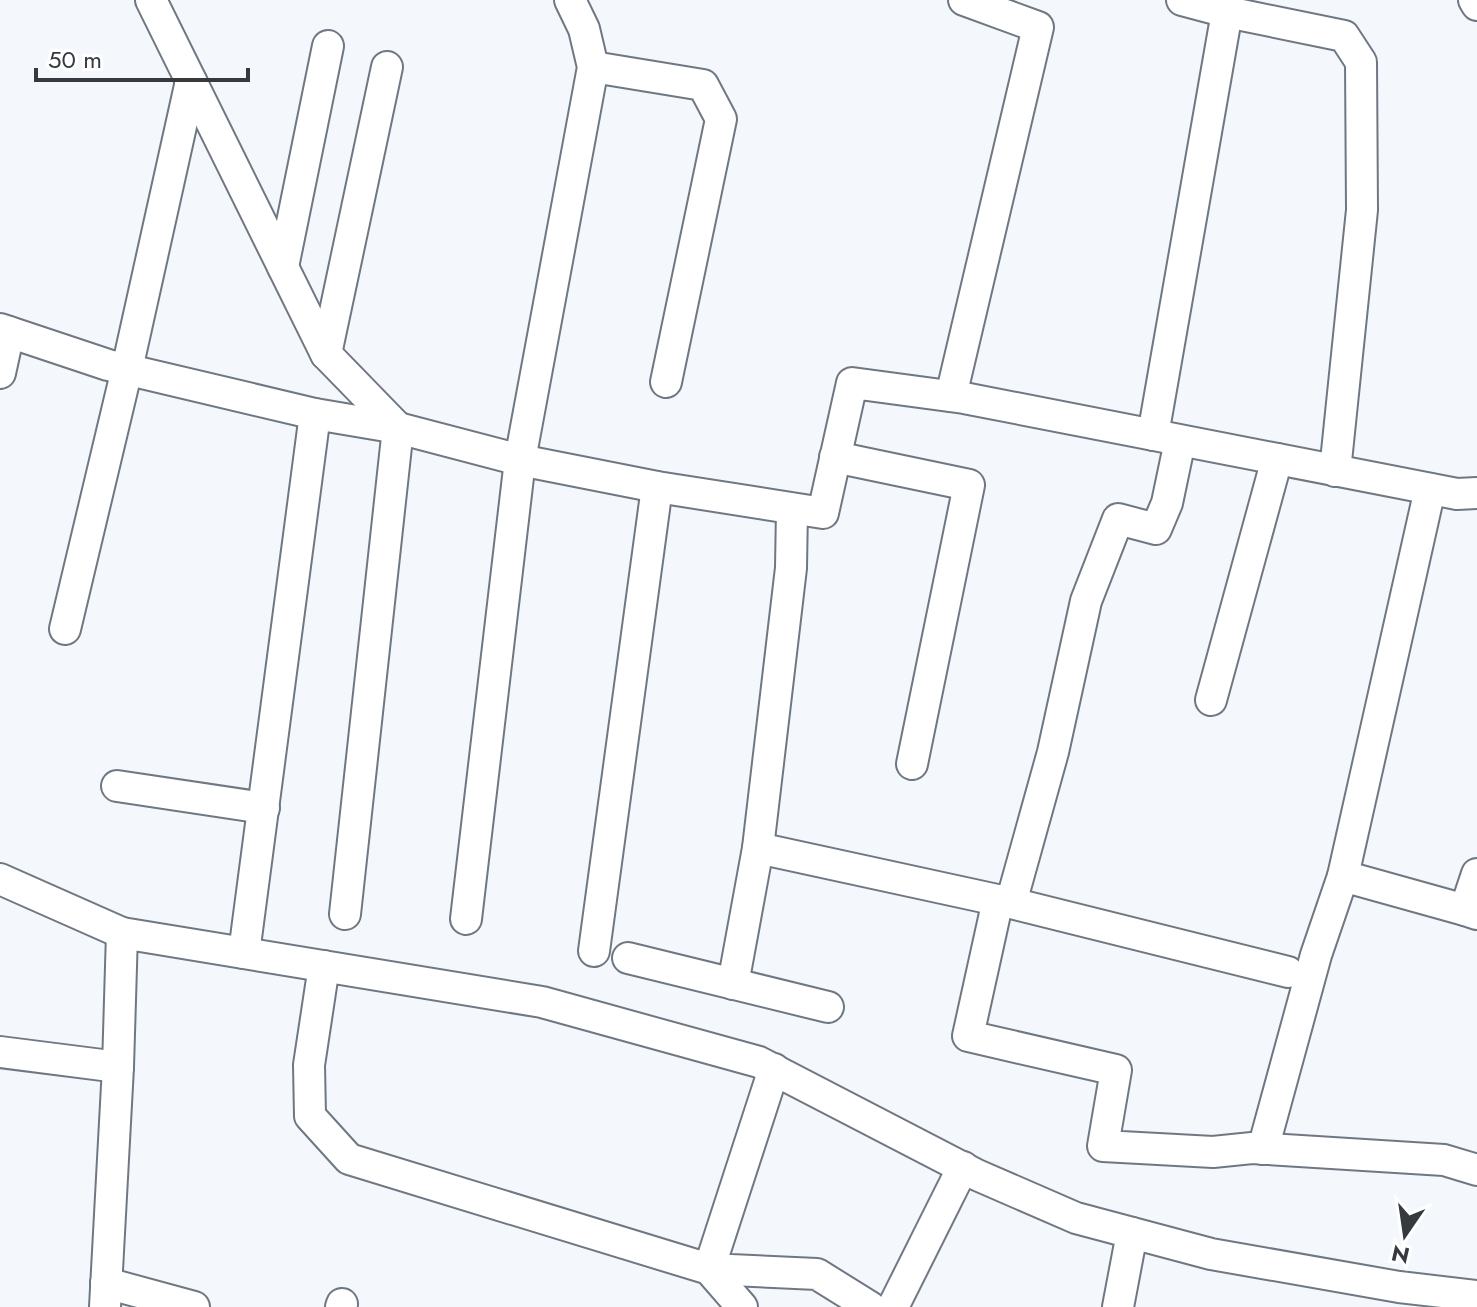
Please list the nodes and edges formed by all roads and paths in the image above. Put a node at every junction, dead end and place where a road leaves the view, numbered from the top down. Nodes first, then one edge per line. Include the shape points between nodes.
1 (151, 0) edge
2 (570, 0) edge
3 (964, 0) edge
4 (1182, 0) edge
5 (1474, 0) edge
6 (1477, 5) edge
7 (1227, 12) junction
8 (328, 46) dead end
9 (387, 67) dead end
10 (593, 67) junction
11 (191, 81) junction
12 (283, 267) junction
13 (4, 331) edge
14 (326, 354) junction
15 (127, 369) junction
16 (0, 373) edge
17 (666, 382) dead end
18 (951, 396) junction
19 (315, 414) junction
20 (398, 428) junction
21 (1166, 438) junction
22 (835, 457) junction
23 (1277, 459) junction
24 (520, 460) junction
25 (1335, 471) junction
26 (657, 487) junction
27 (1430, 489) junction
28 (1477, 493) edge
29 (792, 509) junction
30 (65, 629) dead end
31 (1211, 700) dead end
32 (912, 764) dead end
33 (117, 786) dead end
34 (264, 808) junction
35 (758, 848) junction
36 (1477, 874) edge
37 (1343, 876) junction
38 (0, 879) edge
39 (1004, 902) junction
40 (1471, 912) edge
41 (345, 914) dead end
42 (466, 919) dead end
43 (122, 933) junction
44 (594, 951) dead end
45 (244, 953) junction
46 (628, 958) dead end
47 (324, 966) junction
48 (1288, 972) dead end
49 (733, 984) junction
50 (828, 1007) dead end
51 (0, 1052) edge
52 (118, 1067) junction
53 (774, 1069) junction
54 (1263, 1149) junction
55 (963, 1167) junction
56 (1477, 1170) edge
57 (1132, 1233) junction
58 (709, 1269) junction
59 (105, 1295) edge
60 (1477, 1296) edge
61 (194, 1307) edge
62 (742, 1307) edge
63 (870, 1307) edge
64 (893, 1307) edge
65 (1118, 1307) edge

1 - 11 street
2 - 10 street
3 - 18 street via 1038,27
4 - 7 street
5 - 6 street
7 - 21 street
7 - 25 street via 1344,36 1361,62 1362,210
8 - 12 street
9 - 14 street
10 - 17 street via 703,85 721,119
10 - 24 street
11 - 12 street
11 - 15 street
12 - 14 street
13 - 15 street
13 - 16 street
14 - 20 street
15 - 19 street
15 - 30 street
18 - 21 street
18 - 22 street via 852,383
19 - 20 street
19 - 34 street
20 - 24 street
20 - 41 street
21 - 23 street
21 - 39 street via 1167,503 1156,529 1118,519 1086,601 1053,752
22 - 29 street via 823,513
22 - 32 street via 969,485
23 - 25 street
23 - 31 street
24 - 26 street
24 - 42 street
25 - 27 street
26 - 29 street
26 - 44 street
27 - 28 street
27 - 37 street
29 - 35 street via 791,568
33 - 34 street
34 - 45 street
35 - 39 street
35 - 49 street
36 - 40 street
37 - 40 street
37 - 54 street
38 - 43 street
39 - 48 street
39 - 54 street via 968,1036 1116,1070 1103,1146
43 - 45 street
43 - 52 street
45 - 47 street
46 - 49 street
47 - 53 street via 542,1002
47 - 58 street via 309,1065 310,1116 349,1159
49 - 50 street
51 - 52 street
52 - 59 street
53 - 55 street
53 - 58 street
54 - 56 street via 1444,1160
55 - 57 street via 1076,1218
55 - 64 street
57 - 60 street via 1225,1256
57 - 65 street
58 - 62 street
58 - 63 street via 817,1274
59 - 61 street

